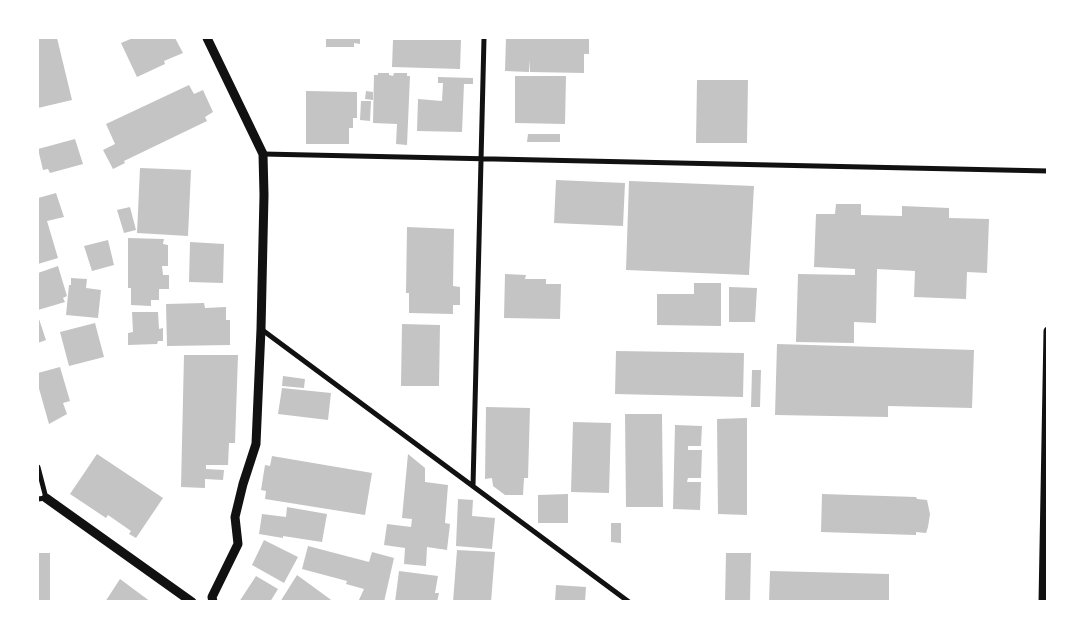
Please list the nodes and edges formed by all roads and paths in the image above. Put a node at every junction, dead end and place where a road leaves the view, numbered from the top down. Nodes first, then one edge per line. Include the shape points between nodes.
1 (207, 38) edge
2 (484, 38) edge
3 (263, 154) junction
4 (482, 159) junction
5 (1048, 171) edge
6 (261, 329) junction
7 (1048, 331) edge
8 (38, 467) edge
9 (473, 486) junction
10 (42, 499) edge
11 (192, 602) edge
12 (213, 602) edge
13 (629, 602) edge
14 (1043, 602) edge

1 - 3 street
2 - 4 street
3 - 4 street
3 - 6 street
4 - 5 street
4 - 9 street
6 - 9 street
6 - 12 street via 256,444 235,517 238,544 212,597
7 - 14 street
8 - 10 street
9 - 13 street
10 - 11 street

